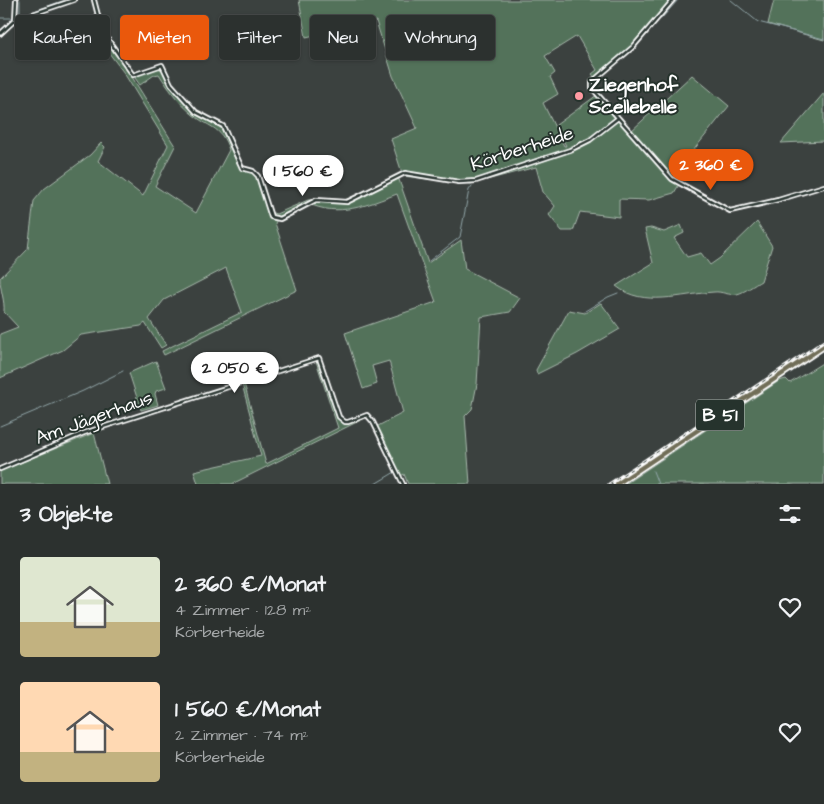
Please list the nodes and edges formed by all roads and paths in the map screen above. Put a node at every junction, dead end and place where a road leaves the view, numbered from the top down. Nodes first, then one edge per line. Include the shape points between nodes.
1 (16, 0) edge
2 (74, 0) edge
3 (94, 0) edge
4 (673, 0) edge
5 (15, 15) edge
6 (30, 15) edge
7 (15, 20) edge
8 (0, 34) edge
9 (618, 118) junction
10 (824, 186) edge
11 (824, 346) edge
12 (0, 469) edge
13 (403, 484) edge
14 (617, 484) edge

1 - 5 street
2 - 6 street
3 - 9 street, Körberheide via 102,32 133,75 162,65 171,84 196,112 222,126 242,168 258,176 271,217 280,219 316,200 347,202 405,174 460,182 476,181 570,150 590,140
4 - 9 street via 633,47 592,82 592,88
7 - 8 street
9 - 10 street via 672,179 730,212
11 - 14 main road, B 51
12 - 13 street, Am Jägerhaus via 84,433 319,358 339,416 348,422 367,414

